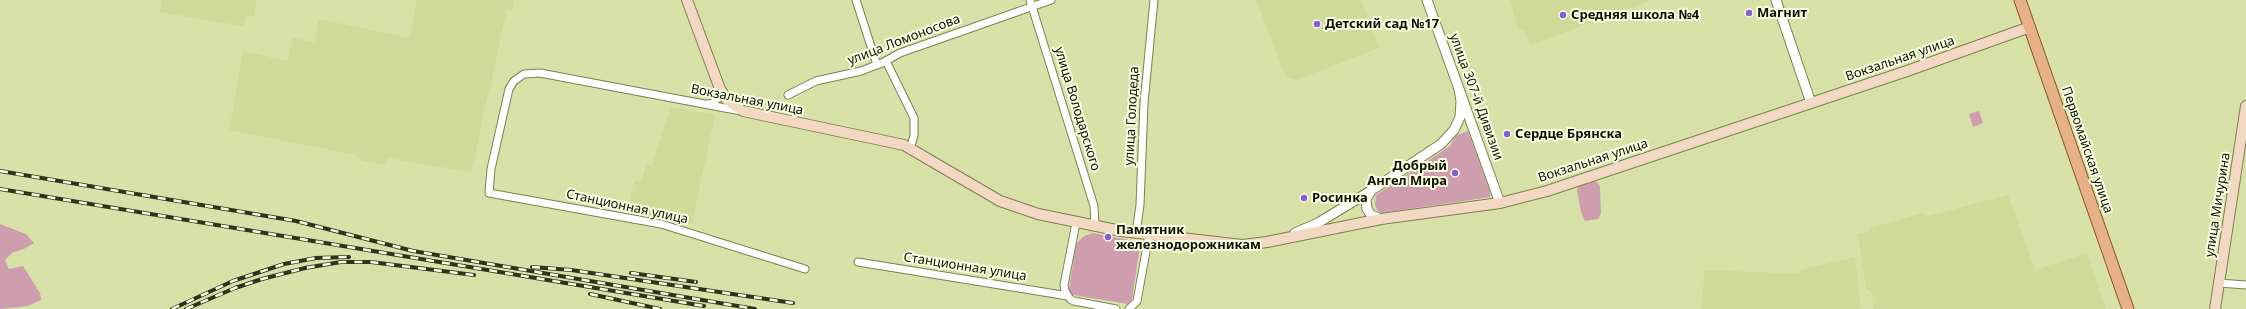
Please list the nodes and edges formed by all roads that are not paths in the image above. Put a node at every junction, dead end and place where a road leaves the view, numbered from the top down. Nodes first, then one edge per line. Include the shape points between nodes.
1 (687, 0) edge
2 (856, 0) edge
3 (1051, 0) edge
4 (1154, 0) edge
5 (1427, 0) edge
6 (1776, 0) edge
7 (2020, 0) edge
8 (1031, 3) edge
9 (2030, 27) junction
10 (886, 61) junction
11 (877, 65) junction
12 (717, 84) junction
13 (1459, 89) junction
14 (788, 95) dead end
15 (1810, 103) junction
16 (704, 105) junction
17 (2246, 106) edge
18 (743, 111) junction
19 (910, 148) junction
20 (1372, 190) junction
21 (489, 193) joint
22 (1500, 202) junction
23 (1381, 219) junction
24 (1076, 223) junction
25 (1096, 226) junction
26 (1136, 233) junction
27 (1149, 235) junction
28 (1279, 240) junction
29 (858, 262) dead end
30 (805, 269) dead end
31 (2219, 283) junction
32 (2246, 285) edge
33 (1068, 296) junction
34 (1116, 309) edge
35 (1129, 309) edge
36 (2128, 309) edge
37 (2215, 309) edge

1 - 12 main road
2 - 11 street
3 - 8 street, улица Ломоносова
4 - 26 street, улица Голодеда via 1144,103 1140,205
5 - 13 street, улица 307-й Дивизии
6 - 15 street
7 - 9 main road, Первомайская улица
8 - 10 street, улица Ломоносова via 900,53
8 - 25 street, улица Володарского via 1094,206
9 - 15 main road, Вокзальная улица
9 - 36 main road, Первомайская улица
10 - 11 street, улица Ломоносова
10 - 19 street via 914,118 914,136
11 - 14 street, улица Ломоносова via 816,81
12 - 16 street via 718,98 713,103
12 - 18 main road via 727,100
13 - 20 street via 1460,117 1448,137 1432,151
13 - 22 street, улица 307-й Дивизии
15 - 22 main road, Вокзальная улица via 1559,187
16 - 18 street, Вокзальная улица
16 - 21 street, Вокзальная улица via 540,73 524,74 514,81 509,89 491,169
17 - 31 main road, улица Мичурина
18 - 19 main road, Вокзальная улица via 889,141
19 - 24 main road, Вокзальная улица via 1000,200 1038,214
20 - 23 street via 1366,198 1367,209
20 - 28 street via 1312,226
21 - 30 street, Станционная улица via 661,224
22 - 23 main road, Вокзальная улица
23 - 28 main road, Вокзальная улица
24 - 25 main road, Вокзальная улица
24 - 33 street via 1064,285
25 - 26 main road, Вокзальная улица
26 - 27 main road, Вокзальная улица
27 - 28 main road, Вокзальная улица via 1242,245
27 - 35 street via 1137,301
29 - 33 street, Станционная улица
31 - 32 street
31 - 37 main road, улица Мичурина
33 - 34 street via 1074,301

